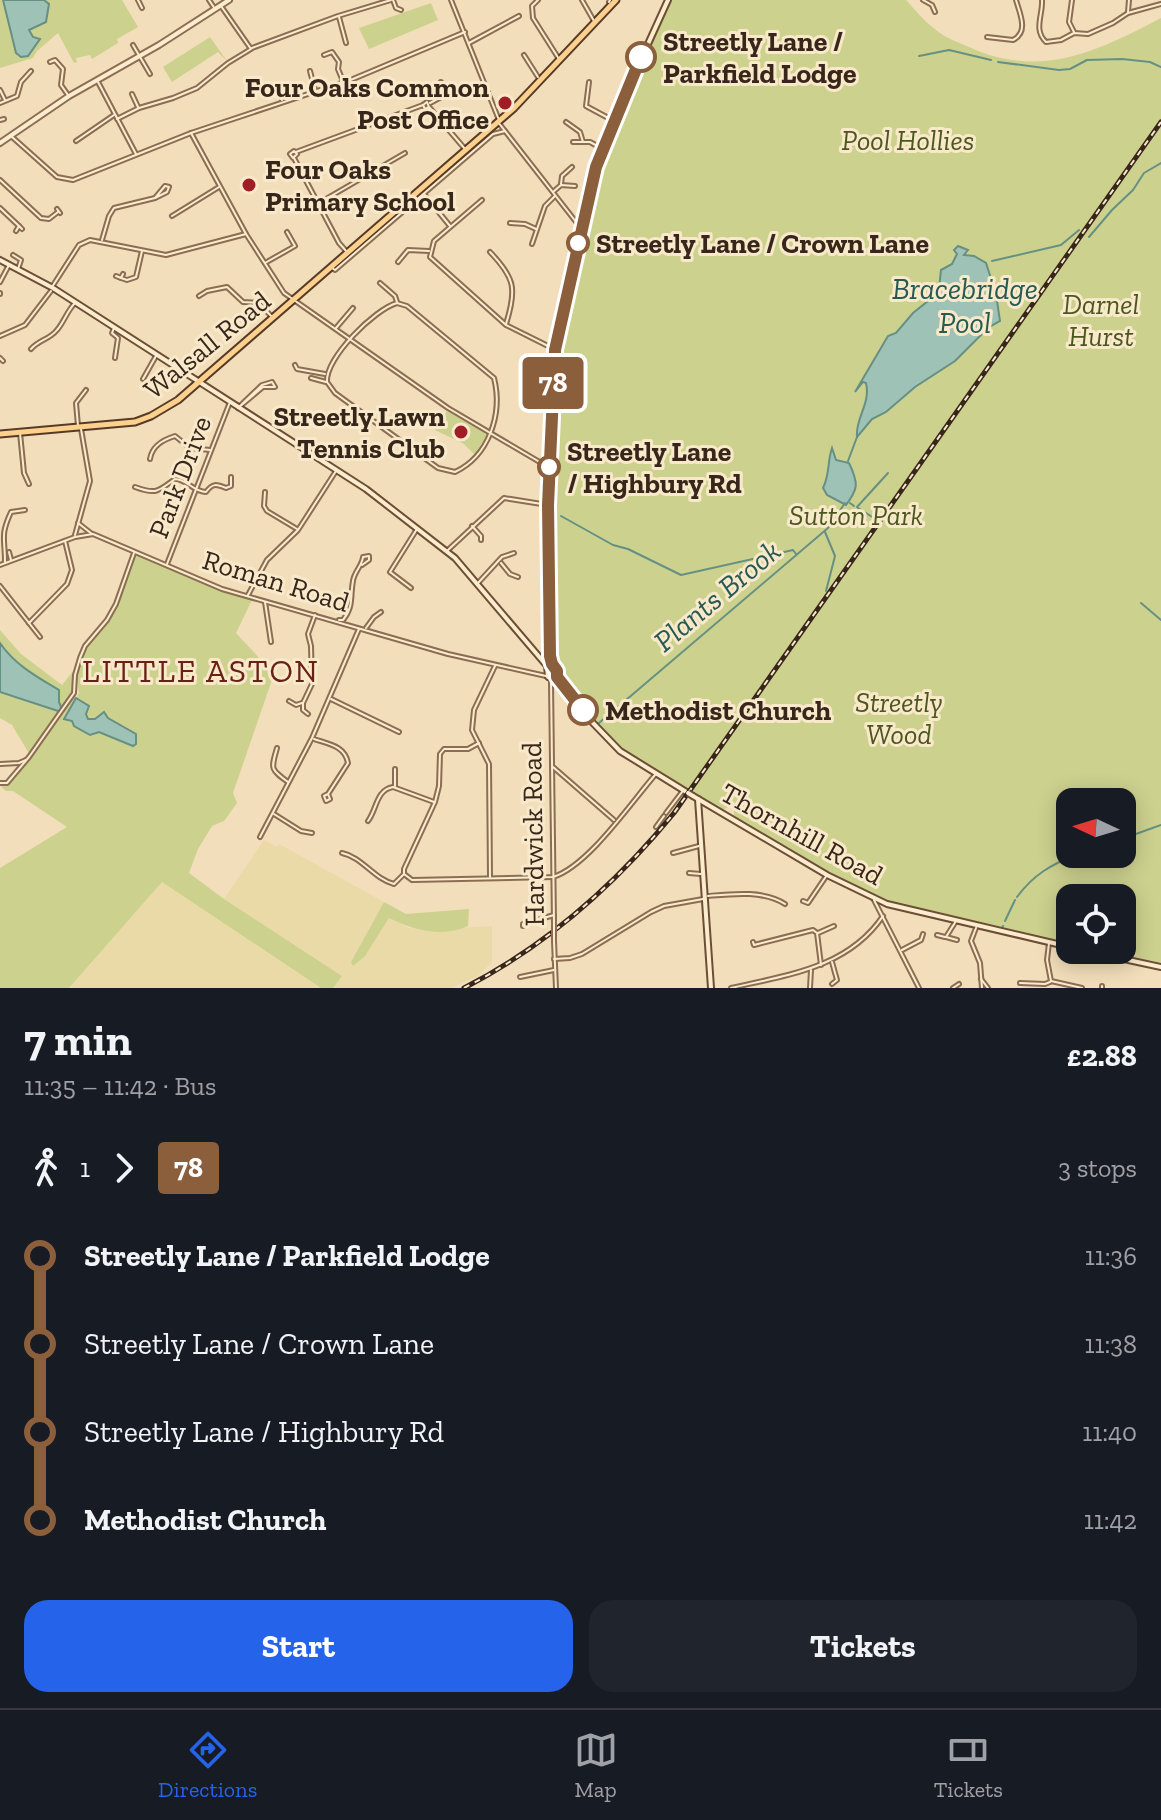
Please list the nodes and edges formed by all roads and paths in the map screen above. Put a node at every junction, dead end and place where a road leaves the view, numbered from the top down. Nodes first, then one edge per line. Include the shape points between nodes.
1 (138, 0) edge
2 (209, 0) edge
3 (229, 0) edge
4 (392, 0) edge
5 (451, 0) edge
6 (538, 0) edge
7 (582, 0) edge
8 (668, 0) edge
9 (923, 0) edge
10 (1016, 0) edge
11 (1042, 0) edge
12 (1072, 0) edge
13 (1129, 0) edge
14 (611, 1) edge
15 (1161, 4) edge
16 (221, 6) junction
17 (142, 8) dead end
18 (396, 8) junction
19 (216, 9) junction
20 (391, 10) dead end
21 (401, 10) dead end
22 (935, 12) dead end
23 (1128, 13) junction
24 (338, 16) junction
25 (519, 16) dead end
26 (595, 22) junction
27 (465, 32) junction
28 (1074, 33) junction
29 (989, 39) dead end
30 (346, 43) dead end
31 (468, 43) junction
32 (133, 45) dead end
33 (251, 49) junction
34 (52, 55) dead end
35 (324, 55) dead end
36 (524, 55) dead end
37 (140, 56) junction
38 (560, 59) junction
39 (24, 70) dead end
40 (310, 71) dead end
41 (150, 74) dead end
42 (97, 80) junction
43 (540, 80) junction
44 (440, 82) dead end
45 (589, 82) dead end
46 (343, 83) junction
47 (280, 86) dead end
48 (0, 90) edge
49 (315, 91) junction
50 (132, 94) dead end
51 (69, 96) junction
52 (5, 100) junction
53 (283, 101) junction
54 (0, 103) edge
55 (429, 105) junction
56 (139, 108) junction
57 (115, 114) junction
58 (117, 119) junction
59 (613, 121) junction
60 (499, 122) junction
61 (566, 122) dead end
62 (505, 131) junction
63 (191, 133) junction
64 (10, 136) junction
65 (76, 141) dead end
66 (573, 142) dead end
67 (583, 142) junction
68 (0, 143) edge
69 (602, 148) junction
70 (466, 150) junction
71 (405, 153) dead end
72 (137, 155) junction
73 (572, 167) dead end
74 (0, 180) edge
75 (561, 185) junction
76 (220, 186) junction
77 (575, 186) dead end
78 (424, 194) junction
79 (554, 194) junction
80 (155, 198) dead end
81 (482, 200) dead end
82 (318, 204) junction
83 (0, 208) edge
84 (58, 212) dead end
85 (172, 216) dead end
86 (514, 216) dead end
87 (451, 227) junction
88 (581, 227) junction
89 (537, 230) junction
90 (16, 231) dead end
91 (287, 232) dead end
92 (246, 234) junction
93 (102, 241) junction
94 (533, 242) dead end
95 (142, 250) junction
96 (430, 251) junction
97 (490, 252) dead end
98 (348, 253) junction
99 (13, 255) dead end
100 (404, 257) junction
101 (0, 260) edge
102 (398, 262) dead end
103 (409, 262) dead end
104 (264, 264) junction
105 (9, 265) junction
106 (331, 268) junction
107 (18, 270) junction
108 (116, 276) dead end
109 (0, 282) edge
110 (380, 283) dead end
111 (52, 288) junction
112 (199, 296) dead end
113 (294, 300) junction
114 (75, 302) junction
115 (397, 303) junction
116 (352, 308) dead end
117 (273, 318) junction
118 (506, 325) junction
119 (114, 328) junction
120 (335, 329) junction
121 (0, 336) edge
122 (350, 340) junction
123 (31, 349) dead end
124 (555, 350) junction
125 (156, 355) junction
126 (115, 358) dead end
127 (295, 368) dead end
128 (326, 374) junction
129 (311, 378) dead end
130 (143, 379) dead end
131 (327, 382) junction
132 (199, 383) junction
133 (268, 386) dead end
134 (87, 392) dead end
135 (230, 402) junction
136 (238, 408) junction
137 (79, 427) junction
138 (20, 432) junction
139 (0, 434) edge
140 (491, 434) junction
141 (211, 450) junction
142 (150, 459) dead end
143 (549, 465) junction
144 (337, 470) junction
145 (231, 477) dead end
146 (29, 484) dead end
147 (135, 487) dead end
148 (197, 492) junction
149 (265, 492) dead end
150 (548, 505) junction
151 (25, 510) dead end
152 (78, 523) junction
153 (472, 525) junction
154 (418, 528) junction
155 (298, 530) junction
156 (93, 534) junction
157 (75, 537) junction
158 (65, 540) junction
159 (481, 540) dead end
160 (447, 551) junction
161 (9, 552) dead end
162 (134, 552) junction
163 (511, 552) dead end
164 (11, 561) junction
165 (499, 562) junction
166 (5, 563) junction
167 (0, 565) edge
168 (167, 565) junction
169 (362, 565) dead end
170 (518, 577) dead end
171 (477, 584) junction
172 (0, 586) edge
173 (411, 588) dead end
174 (247, 596) junction
175 (265, 601) junction
176 (381, 612) dead end
177 (315, 615) junction
178 (334, 621) junction
179 (29, 623) junction
180 (360, 628) junction
181 (366, 629) junction
182 (40, 637) dead end
183 (269, 640) dead end
184 (549, 665) junction
185 (495, 666) junction
186 (552, 677) junction
187 (331, 699) junction
188 (289, 701) dead end
189 (303, 703) junction
190 (308, 714) dead end
191 (399, 732) dead end
192 (312, 738) junction
193 (479, 743) junction
194 (277, 748) dead end
195 (29, 757) junction
196 (0, 764) edge
197 (553, 767) junction
198 (395, 769) dead end
199 (656, 774) junction
200 (0, 783) edge
201 (289, 783) junction
202 (395, 788) junction
203 (328, 794) dead end
204 (691, 795) junction
205 (435, 802) junction
206 (274, 814) junction
207 (368, 821) dead end
208 (615, 821) junction
209 (656, 827) dead end
210 (312, 833) dead end
211 (260, 837) dead end
212 (700, 846) junction
213 (342, 853) dead end
214 (673, 853) dead end
215 (689, 873) dead end
216 (404, 874) junction
217 (703, 874) junction
218 (827, 875) junction
219 (553, 877) junction
220 (490, 878) junction
221 (704, 897) junction
222 (874, 898) junction
223 (803, 901) dead end
224 (782, 903) dead end
225 (887, 904) junction
226 (880, 912) junction
227 (554, 915) junction
228 (883, 916) junction
229 (956, 921) junction
230 (523, 926) dead end
231 (834, 926) dead end
232 (976, 927) junction
233 (817, 933) junction
234 (923, 934) dead end
235 (937, 935) dead end
236 (946, 937) junction
237 (957, 940) dead end
238 (1049, 943) junction
239 (1056, 944) edge
240 (754, 945) dead end
241 (901, 951) junction
242 (554, 959) junction
243 (832, 962) junction
244 (1136, 962) edge
245 (822, 966) junction
246 (1161, 967) edge
247 (554, 970) junction
248 (811, 970) junction
249 (520, 977) dead end
250 (981, 979) junction
251 (837, 980) junction
252 (1051, 981) junction
253 (1020, 983) dead end
254 (832, 984) dead end
255 (841, 984) dead end
256 (959, 984) dead end
257 (1083, 987) edge
258 (556, 988) edge
259 (711, 988) edge
260 (731, 988) edge
261 (810, 988) edge
262 (919, 988) edge
263 (955, 988) edge
264 (982, 988) edge
265 (988, 988) edge

1 - 17 street
2 - 19 street
3 - 16 main road
4 - 18 street
4 - 24 street
5 - 27 street
6 - 38 street via 532,6 533,18
7 - 26 street
8 - 59 main road
9 - 22 street
10 - 29 street via 1021,33 1013,40
11 - 28 street via 1043,40
12 - 28 street via 1069,22
13 - 23 street
14 - 26 main road, Walsall Road
15 - 23 street
16 - 19 main road
16 - 33 street
18 - 20 street
18 - 21 street
19 - 37 main road
23 - 28 street via 1103,29
24 - 30 street
24 - 33 street
25 - 31 street
26 - 38 main road, Walsall Road
27 - 31 street
27 - 46 street
31 - 60 street
32 - 37 street
33 - 56 street via 197,88
34 - 51 street via 63,69 61,85
35 - 46 street via 332,52 339,62
36 - 43 street
37 - 41 street
37 - 42 main road
38 - 43 main road, Walsall Road
39 - 52 street via 29,72 17,96
40 - 49 street
42 - 51 main road
42 - 57 street
43 - 60 main road, Walsall Road
44 - 55 street via 445,92
45 - 59 street via 586,106
46 - 49 street
47 - 53 street
48 - 52 street
49 - 53 street
50 - 56 street
51 - 64 main road
52 - 54 street
53 - 63 street
55 - 70 street
55 - 82 street via 296,152 294,158
56 - 58 street
57 - 58 street
57 - 65 street
58 - 72 street
59 - 69 main road
60 - 62 street
60 - 70 main road, Walsall Road
61 - 67 street via 580,132
62 - 78 street, Walsall Road via 493,134
62 - 79 street
63 - 72 street
63 - 76 street
64 - 68 main road
64 - 72 street via 67,181
66 - 67 street
67 - 69 street
69 - 88 main road
70 - 98 main road, Walsall Road
71 - 82 street
73 - 75 street
74 - 84 street via 41,218
75 - 77 street
75 - 79 street
76 - 85 street
76 - 92 street
78 - 87 street
78 - 106 street, Walsall Road via 335,270
79 - 88 street
79 - 89 street
80 - 93 street via 114,208
81 - 87 street
82 - 98 street
83 - 90 street via 21,227
86 - 89 street via 512,223
87 - 96 street
88 - 124 main road
89 - 94 street
91 - 104 street via 295,246
92 - 95 street via 166,255
92 - 104 street
93 - 95 street
93 - 111 street via 79,245
95 - 108 street via 139,273 133,279
96 - 100 street via 408,248
96 - 118 street via 433,262
97 - 118 street via 511,279
98 - 106 main road, Walsall Road
99 - 107 street via 21,260
100 - 102 street
100 - 103 street
101 - 105 main road
104 - 113 street
105 - 107 main road
105 - 109 street
106 - 113 main road, Walsall Road
107 - 111 main road
110 - 115 street
111 - 114 main road
111 - 121 street via 25,325
112 - 117 street via 227,287 243,302 259,303
113 - 117 main road, Walsall Road
113 - 120 street
114 - 119 main road
114 - 123 street via 58,330
115 - 122 street
115 - 140 street via 492,375 496,388
116 - 120 street
117 - 132 main road, Walsall Road
118 - 124 street
119 - 125 main road
119 - 126 street
120 - 122 street
122 - 128 street
122 - 140 street
124 - 143 main road
125 - 130 street
125 - 132 main road
127 - 128 street
128 - 131 street
129 - 131 street
131 - 140 street via 444,471 465,467
132 - 135 main road
132 - 137 main road, Walsall Road via 168,407 135,422
133 - 136 street
134 - 137 street via 76,403
135 - 136 main road
135 - 141 street, Park Drive
136 - 144 main road
137 - 138 main road, Walsall Road
137 - 152 street via 90,481
138 - 139 main road, Walsall Road
138 - 146 street
140 - 143 street
141 - 142 street via 190,448 175,436 158,444
141 - 148 street, Park Drive
143 - 150 main road
144 - 154 main road
144 - 155 street
145 - 148 street via 231,486 216,484
147 - 148 street via 158,492 181,479
148 - 168 street, Park Drive
149 - 155 street via 267,511
150 - 153 street via 504,498
150 - 184 main road
151 - 166 street via 11,512 5,523
152 - 156 street, Roman Road
152 - 157 street
153 - 159 street
153 - 160 street
154 - 160 main road
154 - 173 street via 390,572
155 - 174 street via 267,560
156 - 157 street
156 - 162 street, Roman Road
157 - 158 street
158 - 164 street
158 - 179 street via 69,580
160 - 171 main road
161 - 164 street
162 - 168 street, Roman Road
162 - 195 street via 116,604 85,646 74,693
163 - 165 street
164 - 166 street
165 - 170 street
165 - 171 street
166 - 167 street
168 - 174 street, Roman Road
169 - 178 street via 353,580 350,611
171 - 184 main road
172 - 179 street
174 - 175 street, Roman Road
175 - 177 street, Roman Road
175 - 183 street
176 - 181 street
177 - 178 street, Roman Road
177 - 189 street via 308,634 312,684
178 - 180 street, Roman Road
179 - 182 street
180 - 181 street, Roman Road
180 - 187 street
181 - 185 street, Roman Road
184 - 186 main road
184 - 186 main road, Thornhill Road via 556,667
185 - 186 street, Roman Road
185 - 193 street via 474,710 472,730
186 - 197 street, Hardwick Road
186 - 199 main road, Thornhill Road via 615,746
187 - 191 street
187 - 192 street
188 - 189 street
189 - 190 street
192 - 201 street
192 - 203 street via 347,755 348,763
193 - 205 street via 440,754
193 - 220 street via 489,764
194 - 201 street via 274,771
195 - 196 street
195 - 200 street via 7,783
197 - 208 street
197 - 219 street, Hardwick Road
198 - 202 street
199 - 204 main road, Thornhill Road
199 - 208 street
201 - 206 street
202 - 205 street
202 - 207 street via 382,792
204 - 209 street
204 - 212 main road
204 - 218 main road, Thornhill Road
205 - 216 street
206 - 210 street
206 - 211 street
208 - 219 street via 583,859
212 - 214 street
212 - 217 main road
213 - 216 street via 391,884
215 - 217 street
216 - 220 street via 412,880
217 - 221 main road
218 - 222 main road, Thornhill Road
218 - 223 street via 808,903
219 - 220 street
219 - 227 street, Hardwick Road
221 - 224 street via 741,894
221 - 242 street via 664,906 582,954
221 - 259 main road
222 - 225 main road, Thornhill Road
222 - 226 street
225 - 226 street
225 - 229 main road, Thornhill Road
226 - 228 street
227 - 230 street
227 - 242 street, Hardwick Road, bridge
228 - 241 street
228 - 243 street via 869,935
229 - 232 main road, Thornhill Road
229 - 236 street
231 - 233 street
232 - 238 main road, Thornhill Road
232 - 250 street via 971,941
233 - 240 street via 810,929
233 - 245 street
234 - 241 street
235 - 236 street
236 - 237 street
238 - 239 main road, Thornhill Road
238 - 252 street
241 - 262 street
242 - 247 street, Hardwick Road
243 - 245 street
243 - 251 street
244 - 246 main road
245 - 248 street
247 - 249 street
247 - 258 street, Hardwick Road
248 - 260 street
248 - 261 street
250 - 264 street
250 - 265 street
251 - 254 street
251 - 255 street
252 - 253 street
252 - 257 street
256 - 263 street

